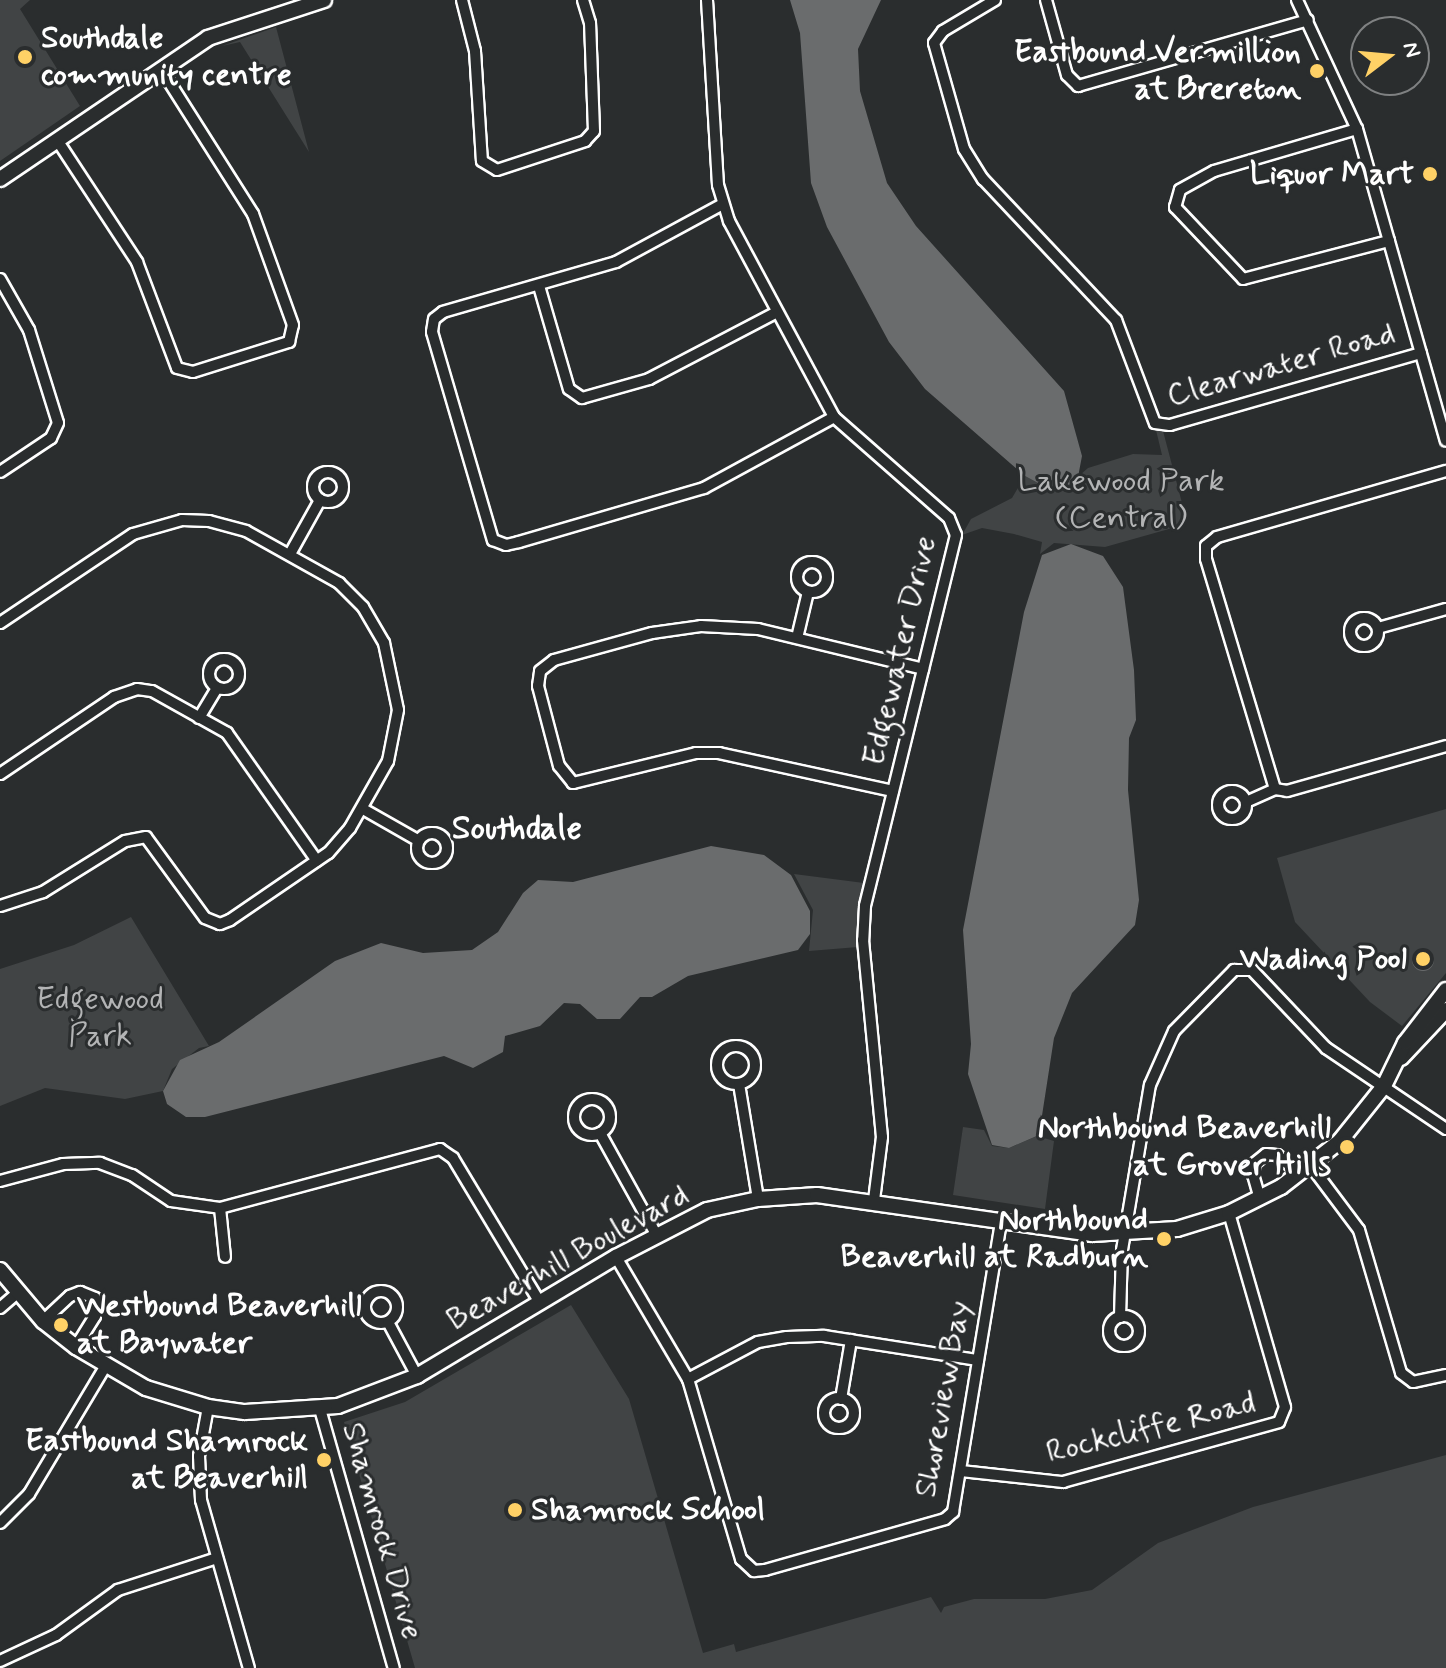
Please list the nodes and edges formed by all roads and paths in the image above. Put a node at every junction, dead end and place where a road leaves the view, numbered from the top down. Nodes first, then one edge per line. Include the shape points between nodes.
1 (270, 0) edge
2 (324, 0) edge
3 (462, 0) edge
4 (583, 0) edge
5 (707, 0) edge
6 (995, 0) edge
7 (1046, 0) edge
8 (1297, 0) edge
9 (288, 5) edge
10 (1308, 20) junction
11 (248, 21) junction
12 (161, 69) junction
13 (1357, 129) junction
14 (57, 140) junction
15 (0, 179) edge
16 (721, 205) junction
17 (1389, 241) junction
18 (0, 279) edge
19 (539, 286) junction
20 (777, 312) junction
21 (1421, 353) junction
22 (834, 417) junction
23 (1446, 441) edge
24 (1446, 471) edge
25 (0, 472) edge
26 (320, 500) dead end
27 (290, 554) junction
28 (808, 592) dead end
29 (1446, 609) edge
30 (0, 623) edge
31 (1378, 628) dead end
32 (797, 638) junction
33 (923, 669) junction
34 (217, 688) dead end
35 (199, 718) junction
36 (1446, 746) edge
37 (0, 774) edge
38 (1275, 789) junction
39 (893, 791) junction
40 (1246, 802) dead end
41 (363, 809) junction
42 (419, 841) dead end
43 (317, 861) junction
44 (0, 906) edge
45 (1446, 990) edge
46 (1446, 1010) edge
47 (1401, 1058) junction
48 (739, 1084) dead end
49 (1384, 1086) junction
50 (1446, 1129) edge
51 (600, 1133) dead end
52 (1305, 1170) junction
53 (0, 1181) edge
54 (758, 1199) junction
55 (1260, 1199) junction
56 (874, 1200) junction
57 (220, 1208) junction
58 (1229, 1213) junction
59 (1001, 1221) junction
60 (656, 1234) junction
61 (1125, 1234) junction
62 (225, 1257) dead end
63 (616, 1257) junction
64 (0, 1270) edge
65 (17, 1293) junction
66 (540, 1303) junction
67 (0, 1308) edge
68 (1120, 1317) dead end
69 (43, 1321) junction
70 (388, 1322) dead end
71 (851, 1340) junction
72 (76, 1347) junction
73 (978, 1360) junction
74 (105, 1367) junction
75 (1446, 1375) edge
76 (417, 1376) junction
77 (688, 1379) junction
78 (841, 1399) dead end
79 (208, 1407) junction
80 (320, 1409) junction
81 (961, 1471) junction
82 (0, 1523) edge
83 (217, 1558) junction
84 (0, 1661) edge
85 (249, 1668) edge
86 (394, 1668) edge

1 - 11 street
2 - 9 street
3 - 4 street via 475,51 482,161 497,170 585,141 594,131 590,23
5 - 16 street, Edgewater Drive
6 - 21 street, Clearwater Road via 943,31 934,43 964,149 983,179 1116,320 1155,423 1170,425
7 - 10 street via 1067,75 1078,86
8 - 10 street
9 - 11 street
10 - 13 street
11 - 12 street via 208,38
12 - 14 street
12 - 14 street via 253,214 293,325 289,342 193,372 177,368 137,262
13 - 17 street
13 - 17 street via 1214,171 1180,190 1175,207 1243,279
14 - 15 street
16 - 19 street via 616,262
16 - 20 street, Edgewater Drive
17 - 21 street
18 - 25 street via 29,330 58,423 51,438
19 - 20 street via 569,389 582,398 649,379
19 - 22 street via 443,312 432,325 488,530 499,544 704,488
20 - 22 street, Edgewater Drive
21 - 23 street
22 - 33 street, Edgewater Drive via 953,524 955,549
24 - 38 street via 1217,537 1206,546
26 - 27 street
27 - 30 street via 246,531 209,521 150,527
27 - 41 street via 339,583 363,607 390,663 397,689 395,736
28 - 32 street
29 - 31 street
32 - 33 street
32 - 39 street via 732,626 673,628 546,664 538,686 559,766 566,778 583,783 674,758 719,753
33 - 39 street, Edgewater Drive
34 - 35 street
35 - 37 street via 152,691 124,691
35 - 43 street via 235,742
36 - 38 street via 1287,791
38 - 40 street
39 - 56 street, Edgewater Drive via 864,923 882,1137
41 - 42 street
41 - 43 street
43 - 44 street via 230,920 213,923 153,842 135,836 65,880
45 - 47 street, Beaverhill Boulevard via 1413,1031
46 - 47 street, Beaverhill Boulevard
47 - 49 street, Beaverhill Boulevard
48 - 54 street
49 - 50 street
49 - 52 street, Beaverhill Boulevard via 1340,1141
49 - 61 street via 1326,1048 1252,970 1234,970 1190,1011 1159,1058
51 - 60 street
52 - 55 street, Beaverhill Boulevard
52 - 55 street via 1266,1154 1255,1163 1253,1175
52 - 75 street via 1359,1230 1401,1373 1413,1382
53 - 57 street via 63,1164 100,1163 132,1175 171,1201
54 - 56 street, Beaverhill Boulevard via 817,1195
54 - 60 street, Beaverhill Boulevard via 707,1210
55 - 58 street, Beaverhill Boulevard
56 - 59 street, Beaverhill Boulevard
57 - 62 street
57 - 66 street via 440,1149 453,1158
58 - 61 street, Beaverhill Boulevard via 1177,1229
58 - 81 street, Rockcliffe Road via 1285,1407 1279,1422 1063,1482
59 - 61 street, Beaverhill Boulevard
59 - 73 street, Shoreview Bay
60 - 63 street, Beaverhill Boulevard
61 - 68 street
63 - 66 street, Beaverhill Boulevard
63 - 77 street, Shoreview Bay
64 - 65 street, Beaverhill Boulevard
65 - 67 street
65 - 69 street, Beaverhill Boulevard
66 - 76 street, Beaverhill Boulevard
69 - 72 street, Beaverhill Boulevard
69 - 72 street via 70,1296 87,1293 95,1298 95,1316
70 - 76 street
71 - 73 street
71 - 77 street via 811,1336 758,1342
71 - 78 street
72 - 74 street, Beaverhill Boulevard
73 - 81 street, Shoreview Bay
74 - 79 street, Beaverhill Boulevard via 146,1388
74 - 82 street via 29,1494
76 - 80 street, Beaverhill Boulevard via 363,1400
77 - 81 street, Shoreview Bay via 741,1559 754,1571 945,1519 957,1500
79 - 80 street, Beaverhill Boulevard via 281,1413
79 - 83 street via 198,1478
80 - 86 street, Shamrock Drive
83 - 84 street via 118,1590 56,1635
83 - 85 street

